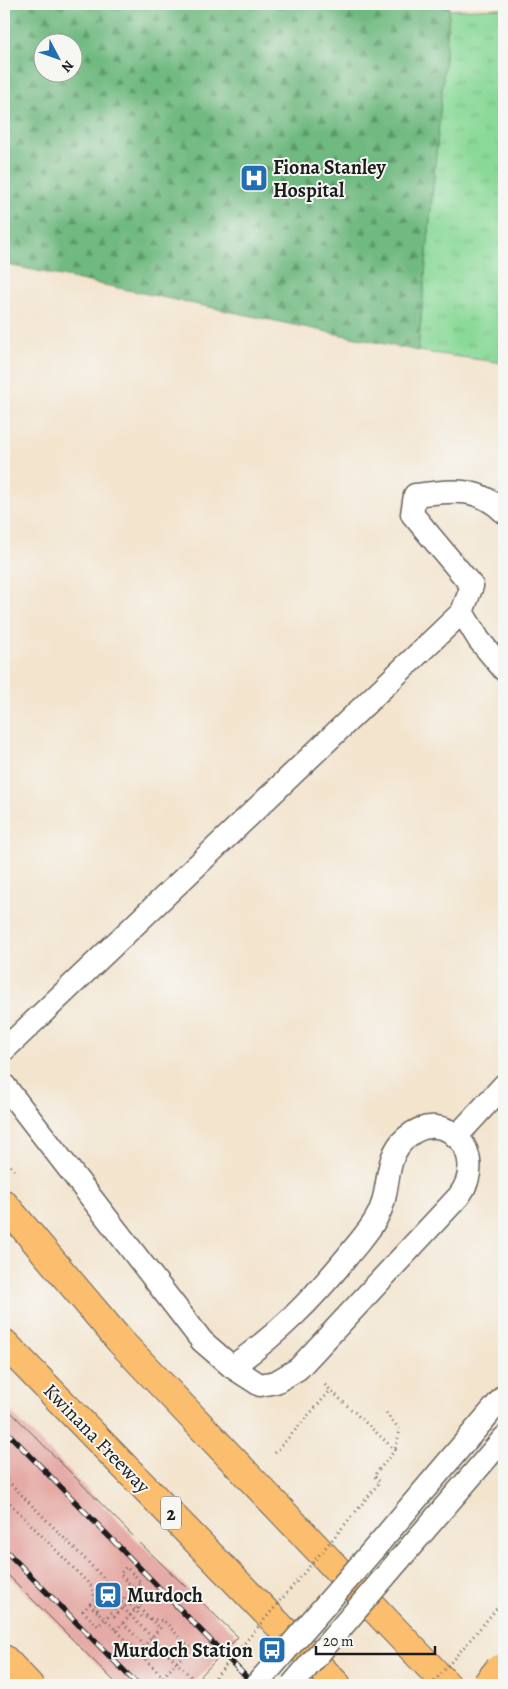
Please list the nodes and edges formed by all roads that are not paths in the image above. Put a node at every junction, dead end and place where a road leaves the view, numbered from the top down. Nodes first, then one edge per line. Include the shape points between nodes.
1 (504, 512) edge
2 (462, 612) junction
3 (504, 670) edge
4 (4, 1050) edge
5 (4, 1085) edge
6 (504, 1086) edge
7 (456, 1137) junction
8 (4, 1204) edge
9 (4, 1343) edge
10 (232, 1367) junction
11 (504, 1396) edge
12 (504, 1438) edge
13 (4, 1659) edge
14 (30, 1685) edge
15 (256, 1685) edge
16 (292, 1685) edge
17 (337, 1685) edge
18 (446, 1685) edge

1 - 2 lane via 494,502 464,490 415,495 412,514 472,586
2 - 3 lane via 479,640
2 - 4 lane
5 - 10 lane via 202,1341
6 - 7 lane
7 - 10 lane via 444,1128 429,1126 417,1129 405,1138 390,1163 384,1203 371,1227 299,1311 269,1340
7 - 10 lane via 470,1158 470,1177 465,1187 298,1369 276,1382 260,1385
8 - 18 highway via 120,1341
9 - 17 highway, Kwinana Freeway / 2
11 - 15 lane, bridge
12 - 16 lane, bridge
13 - 14 highway

